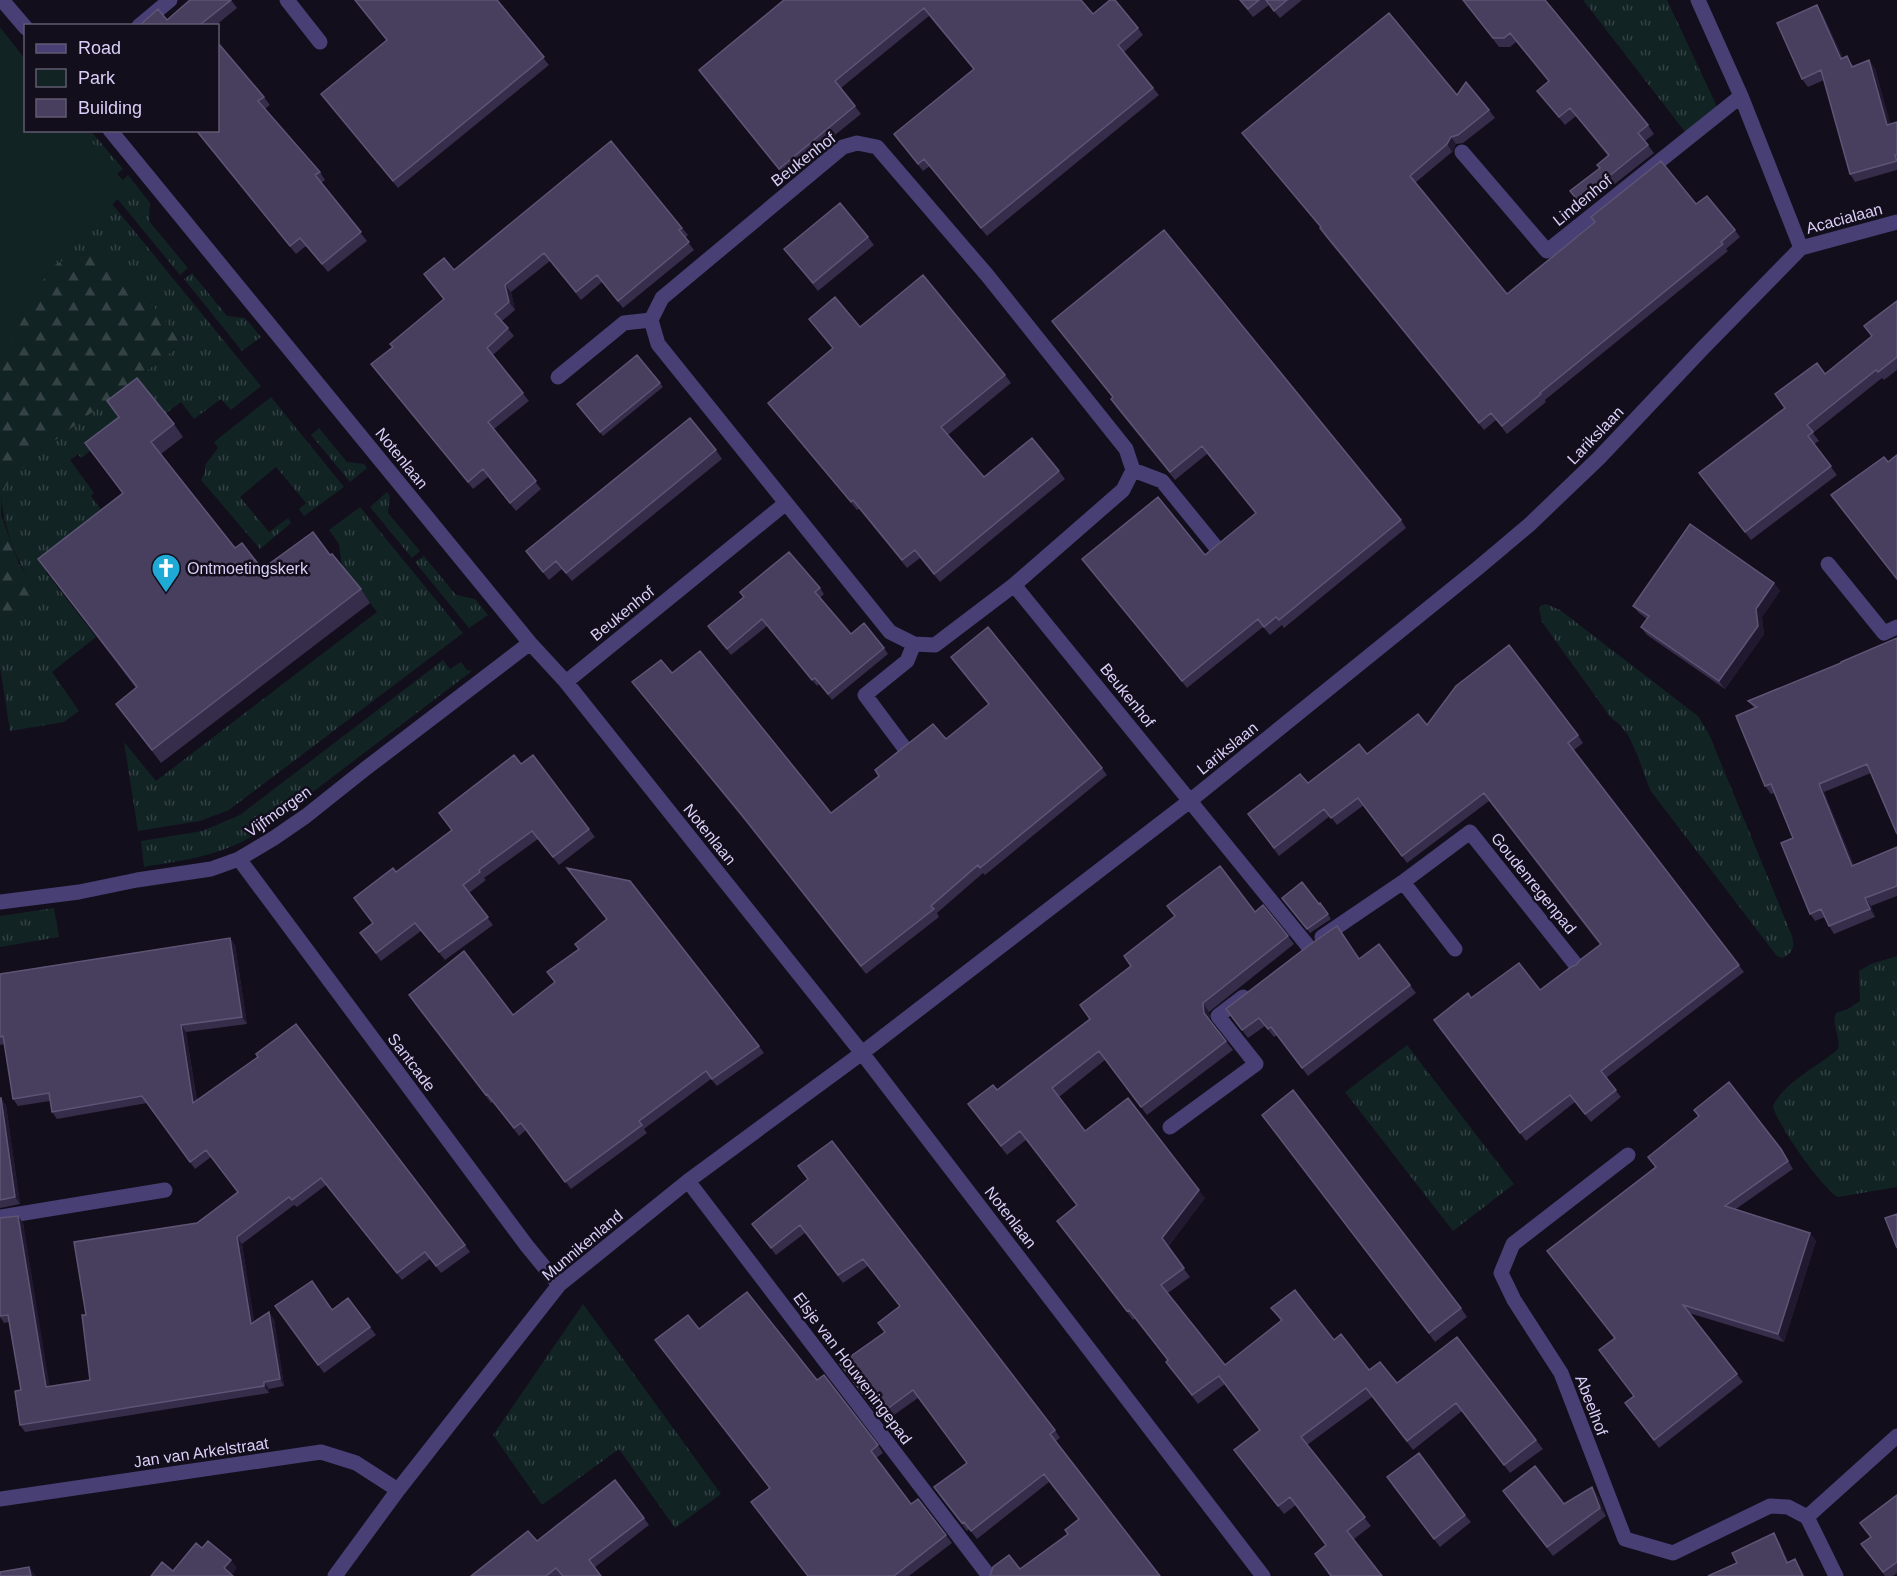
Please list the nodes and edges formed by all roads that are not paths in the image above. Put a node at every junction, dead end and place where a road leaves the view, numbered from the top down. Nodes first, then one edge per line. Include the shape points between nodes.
1 (2, 0) edge
2 (170, 0) edge
3 (287, 0) edge
4 (1698, 0) edge
5 (141, 24) edge
6 (24, 26) edge
7 (320, 42) dead end
8 (1741, 96) junction
9 (112, 132) edge
10 (1462, 152) dead end
11 (1897, 222) edge
12 (1801, 248) junction
13 (651, 320) junction
14 (558, 377) dead end
15 (1133, 470) junction
16 (786, 503) junction
17 (1215, 546) edge
18 (1828, 564) dead end
19 (1014, 585) junction
20 (1897, 627) edge
21 (530, 643) junction
22 (914, 644) junction
23 (566, 682) junction
24 (903, 747) edge
25 (1191, 800) junction
26 (239, 859) junction
27 (1403, 882) junction
28 (0, 902) edge
29 (1455, 949) dead end
30 (1576, 965) edge
31 (1254, 988) edge
32 (862, 1053) junction
33 (1170, 1127) dead end
34 (1628, 1155) dead end
35 (688, 1181) junction
36 (165, 1190) dead end
37 (0, 1217) edge
38 (559, 1285) junction
39 (1897, 1436) edge
40 (398, 1490) junction
41 (0, 1499) edge
42 (1807, 1517) junction
43 (335, 1576) edge
44 (989, 1576) edge
45 (1263, 1576) edge
46 (1836, 1576) edge

1 - 6 street
2 - 5 street
3 - 7 street
4 - 8 street
8 - 10 street, Lindenhof via 1547,251
8 - 12 street
9 - 21 street, Notenlaan
11 - 12 street, Acacialaan
12 - 25 street, Larikslaan via 1599,458 1529,525
13 - 14 street via 624,323
13 - 15 street, Beukenhof via 662,298 843,147 857,143 877,147 994,284 1126,449
13 - 16 street via 658,344
15 - 17 street via 1162,481
15 - 19 street via 1123,490
16 - 22 street via 890,632
16 - 23 street, Beukenhof
18 - 20 street via 1884,633
19 - 22 street via 935,645
19 - 25 street, Beukenhof
21 - 23 street, Notenlaan
21 - 26 street, Vijfmorgen via 306,816
22 - 24 street via 907,661 865,695
23 - 32 street, Notenlaan
25 - 27 street via 1304,949
25 - 32 street, Larikslaan
26 - 28 street, Vijfmorgen via 211,869
26 - 38 street, Santcade
27 - 29 street
27 - 30 street, Goudenregenpad via 1470,832
31 - 33 street via 1218,1016 1256,1064
32 - 35 street, Munnikenland
32 - 45 street, Notenlaan
34 - 42 street, Abeelhof via 1513,1244 1502,1274 1514,1300 1561,1373 1625,1539 1673,1553 1770,1506 1788,1507
35 - 38 street, Munnikenland
35 - 44 street, Elsje van Houweningepad
36 - 37 street
38 - 40 street, Munnikenland
39 - 42 street
40 - 41 street, Jan van Arkelstraat via 356,1463 321,1452
40 - 43 street, Munnikenland
42 - 46 street

